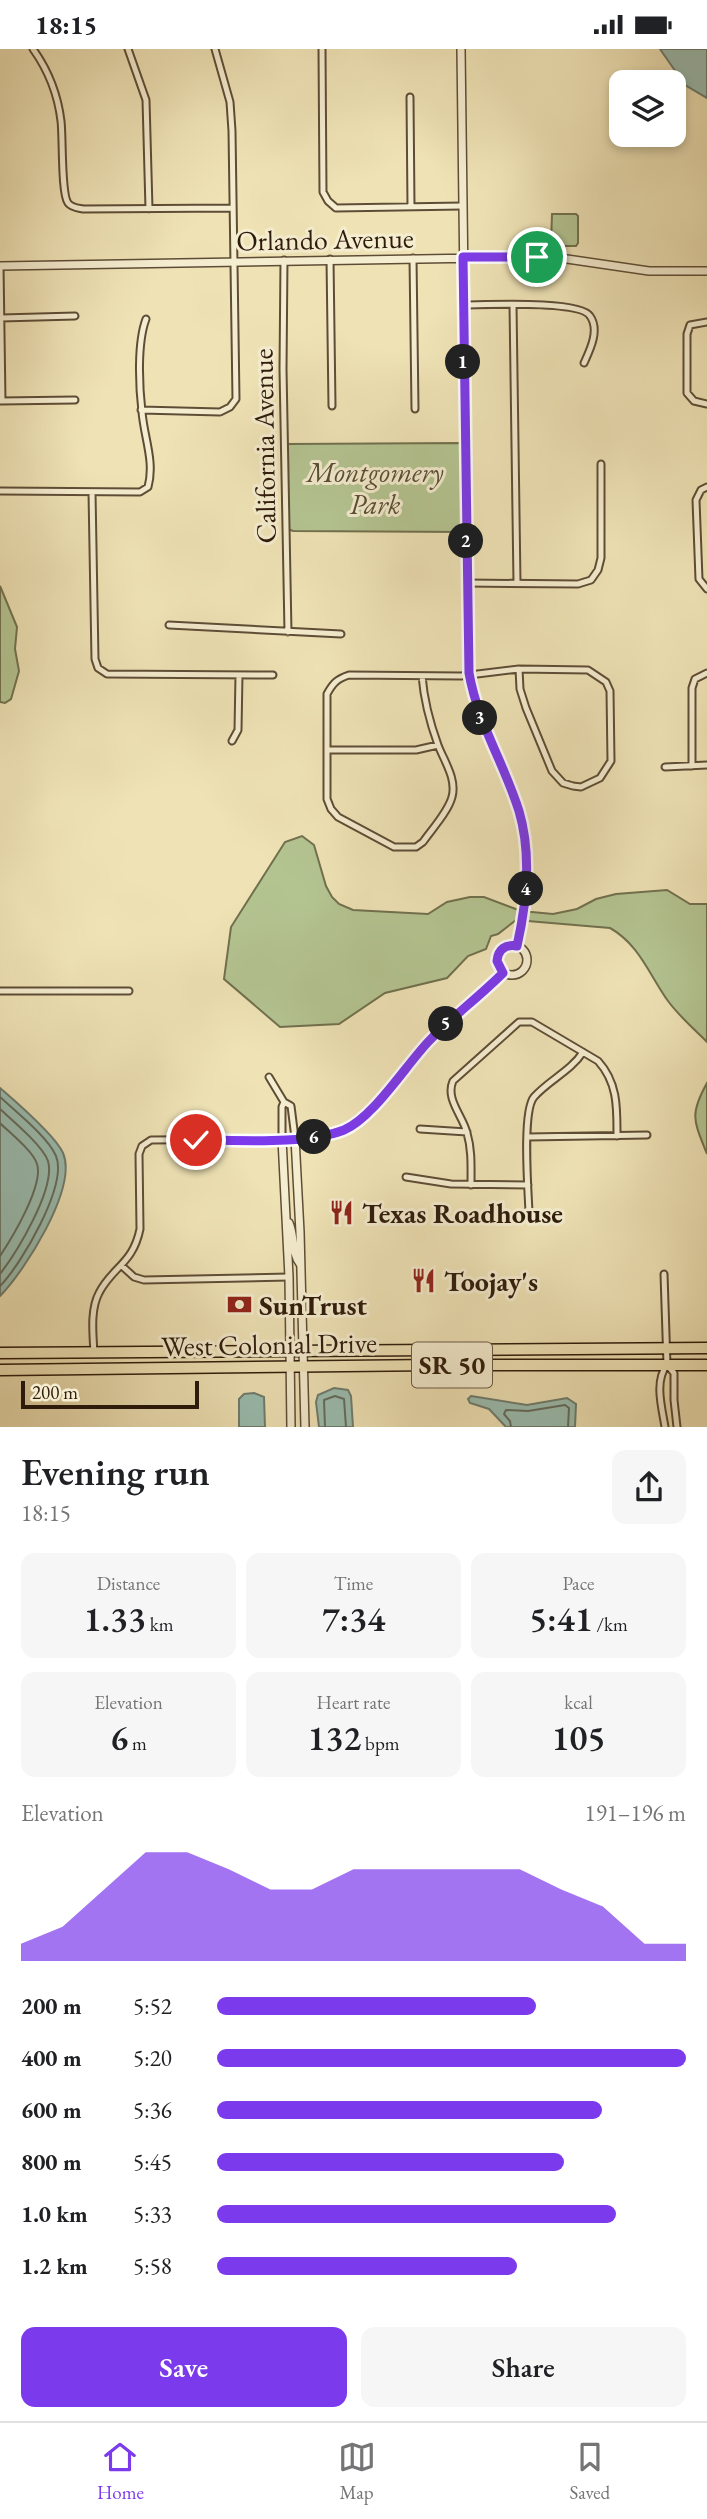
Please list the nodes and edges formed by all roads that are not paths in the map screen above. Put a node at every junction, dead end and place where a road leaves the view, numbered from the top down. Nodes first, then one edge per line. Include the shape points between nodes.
1 (33, 49) edge
2 (128, 49) edge
3 (215, 49) edge
4 (322, 49) edge
5 (461, 49) edge
6 (410, 97) dead end
7 (411, 207) junction
8 (462, 207) junction
9 (233, 208) junction
10 (149, 209) junction
11 (463, 257) junction
12 (413, 258) junction
13 (330, 259) junction
14 (284, 260) junction
15 (233, 261) junction
16 (0, 265) edge
17 (707, 271) edge
18 (463, 305) junction
19 (513, 305) junction
20 (75, 316) dead end
21 (1, 318) edge
22 (146, 319) dead end
23 (707, 322) edge
24 (584, 363) dead end
25 (75, 400) dead end
26 (1, 401) edge
27 (707, 404) edge
28 (332, 406) dead end
29 (415, 409) dead end
30 (141, 410) junction
31 (601, 464) dead end
32 (707, 487) edge
33 (0, 491) edge
34 (92, 492) junction
35 (466, 583) junction
36 (517, 583) junction
37 (707, 589) edge
38 (169, 625) dead end
39 (288, 632) junction
40 (341, 634) dead end
41 (519, 669) junction
42 (469, 673) junction
43 (707, 673) edge
44 (239, 675) junction
45 (273, 675) dead end
46 (422, 676) junction
47 (232, 741) dead end
48 (438, 745) junction
49 (327, 750) junction
50 (707, 765) edge
51 (692, 766) junction
52 (666, 767) dead end
53 (517, 946) junction
54 (503, 973) junction
55 (0, 991) edge
56 (129, 991) dead end
57 (583, 1052) junction
58 (269, 1077) dead end
59 (284, 1102) junction
60 (420, 1129) dead end
61 (467, 1132) junction
62 (647, 1135) dead end
63 (617, 1136) junction
64 (528, 1137) junction
65 (295, 1138) junction
66 (282, 1139) junction
67 (406, 1177) dead end
68 (471, 1185) junction
69 (528, 1185) junction
70 (528, 1212) dead end
71 (287, 1218) junction
72 (301, 1265) junction
73 (122, 1266) junction
74 (664, 1274) dead end
75 (289, 1277) junction
76 (667, 1348) junction
77 (707, 1348) edge
78 (290, 1351) junction
79 (303, 1351) junction
80 (0, 1353) edge
81 (94, 1353) junction
82 (667, 1365) junction
83 (707, 1365) edge
84 (290, 1366) junction
85 (303, 1366) junction
86 (0, 1370) edge
87 (291, 1427) edge
88 (305, 1427) edge
89 (665, 1427) edge
90 (677, 1427) edge

1 - 10 street via 43,64 61,117 67,202 83,209
2 - 10 street via 146,100
3 - 9 street via 230,102
4 - 7 street via 323,192 328,201 336,208
5 - 8 street
6 - 7 street
7 - 8 street
8 - 11 street
9 - 10 street
9 - 15 street
11 - 12 street, Orlando Avenue
11 - 17 street, Orlando Avenue via 558,258 649,271
11 - 18 street
12 - 13 street, Orlando Avenue
12 - 29 street
13 - 14 street, Orlando Avenue
13 - 28 street
14 - 15 street, Orlando Avenue
14 - 39 street, California Avenue
15 - 16 street, Orlando Avenue
15 - 30 street via 236,398 220,412
16 - 21 street
18 - 19 street
18 - 35 street
19 - 24 street via 553,305 590,314 592,345
19 - 36 street
20 - 21 street
21 - 26 street
22 - 30 street via 141,333
23 - 27 street via 690,325 687,334 687,393 694,401
25 - 26 street
30 - 34 street via 149,452 148,488
31 - 36 street via 601,558 591,580
32 - 37 street via 696,501 699,579
33 - 34 street
34 - 44 street via 98,668 107,674
35 - 36 street
35 - 42 street
38 - 39 street
39 - 40 street
41 - 41 street via 526,708 552,771 573,786 600,778 611,761 606,682 589,670
41 - 42 street
42 - 46 street
42 - 53 street via 474,702 524,832 525,907
43 - 51 street via 695,679 692,688
44 - 45 street
44 - 47 street via 238,730
46 - 48 street
46 - 49 street via 349,675 338,679 327,694
48 - 49 street via 415,750
48 - 49 street via 453,781 452,800 423,842 405,848 394,847 331,809
50 - 51 street
51 - 52 street
53 - 54 street via 507,946 497,955
53 - 54 street via 526,953 525,968 513,975
54 - 65 street via 447,1023 366,1114 347,1129
55 - 56 street
57 - 61 street via 532,1022 519,1022 453,1081 449,1095
57 - 63 street via 607,1070 616,1092
57 - 64 street via 531,1102
58 - 59 street
59 - 65 street via 291,1106
59 - 66 street
60 - 61 street
61 - 68 street
62 - 63 street
63 - 64 street
64 - 69 street
65 - 66 street
65 - 72 street
66 - 71 street
66 - 73 street via 151,1140 142,1146 140,1229
67 - 68 street
68 - 69 street
69 - 70 street
71 - 72 street via 294,1256
71 - 75 street
72 - 79 street
73 - 75 street via 144,1280
73 - 81 street via 97,1295
74 - 76 street
75 - 78 street
76 - 77 highway, West Colonial Drive / SR 50
76 - 79 highway, West Colonial Drive / SR 50
76 - 82 street
78 - 79 highway, West Colonial Drive / SR 50
78 - 81 highway, West Colonial Drive / SR 50
78 - 84 street
79 - 85 street
80 - 81 highway, West Colonial Drive / SR 50
82 - 83 highway, West Colonial Drive / SR 50
82 - 85 highway, West Colonial Drive / SR 50
82 - 89 street via 661,1373 660,1397
82 - 90 street via 674,1373
84 - 85 highway, West Colonial Drive / SR 50
84 - 86 highway, West Colonial Drive / SR 50
84 - 87 street
85 - 88 street

